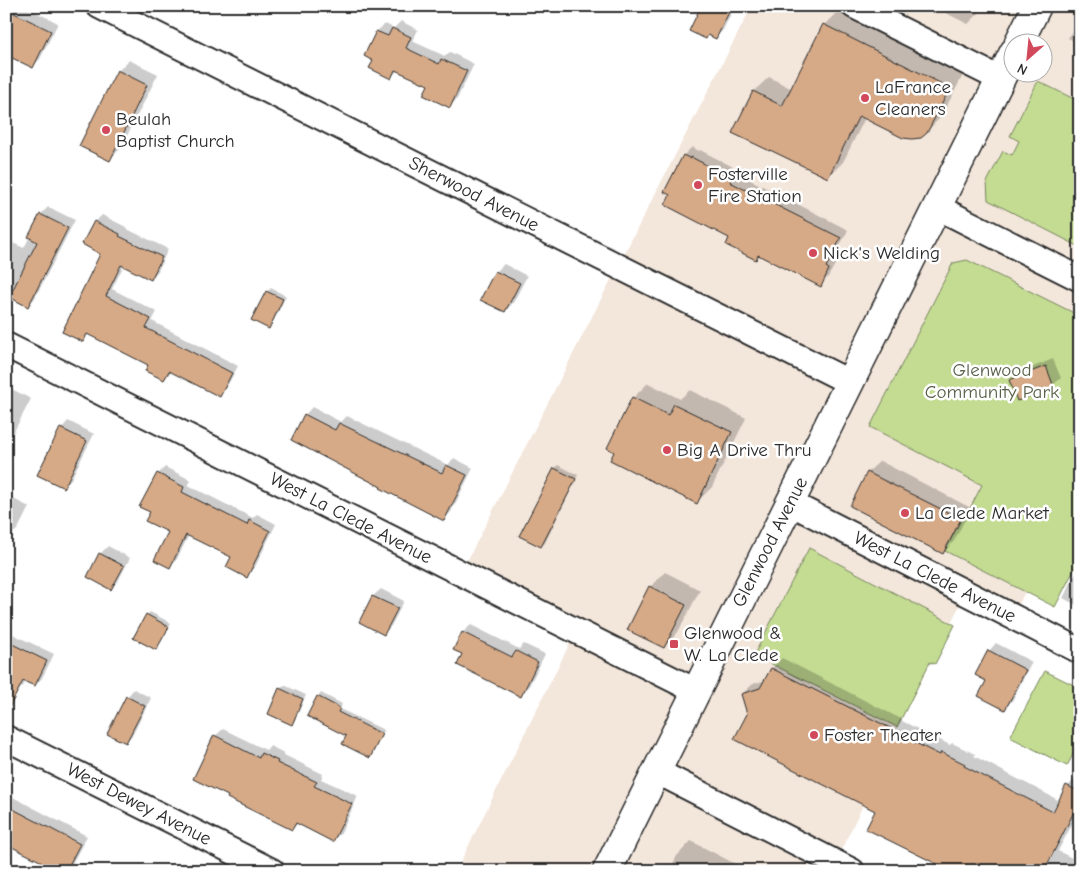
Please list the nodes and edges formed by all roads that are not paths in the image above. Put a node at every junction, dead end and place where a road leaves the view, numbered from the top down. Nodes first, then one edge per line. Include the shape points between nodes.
1 (99, 6) edge
2 (854, 6) edge
3 (1037, 6) edge
4 (1023, 32) edge
5 (1004, 71) edge
6 (1000, 79) junction
7 (937, 207) junction
8 (1080, 280) edge
9 (6, 345) edge
10 (849, 382) junction
11 (790, 503) junction
12 (1080, 651) edge
13 (696, 691) junction
14 (6, 738) edge
15 (656, 771) junction
16 (272, 871) edge
17 (607, 871) edge
18 (852, 871) edge

1 - 10 street, Sherwood Avenue
2 - 6 street
3 - 4 main road
5 - 6 main road, Glenwood Avenue
6 - 7 main road, Glenwood Avenue
7 - 8 street
7 - 10 main road, Glenwood Avenue
9 - 13 street, West La Clede Avenue
10 - 11 main road, Glenwood Avenue
11 - 12 street, West La Clede Avenue
11 - 13 main road, Glenwood Avenue
13 - 15 main road, Glenwood Avenue
14 - 16 street, West Dewey Avenue
15 - 17 main road, Glenwood Avenue
15 - 18 street

